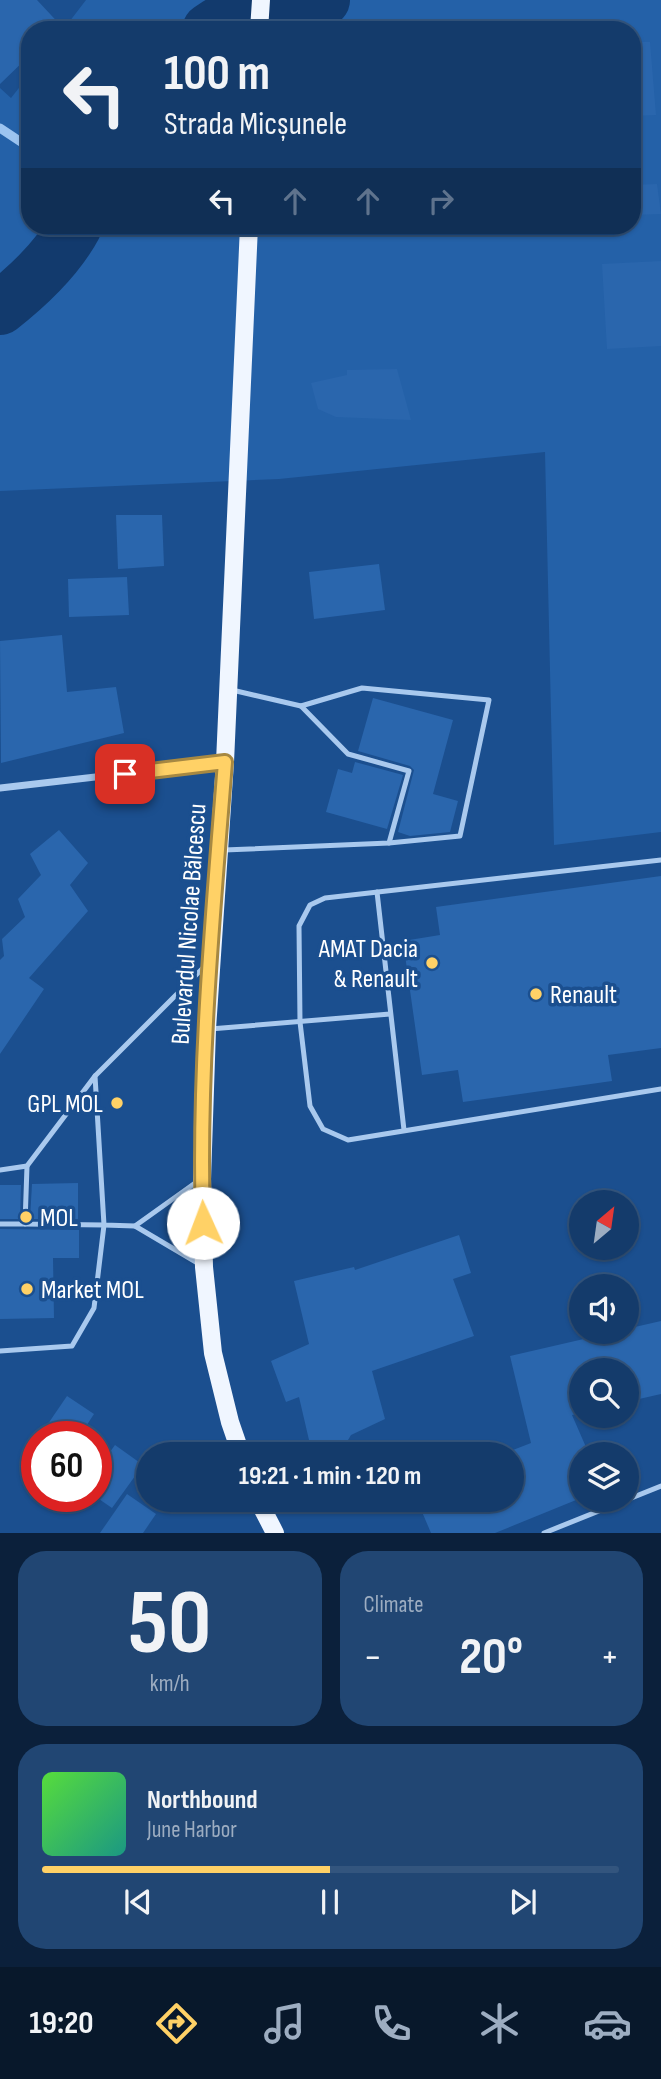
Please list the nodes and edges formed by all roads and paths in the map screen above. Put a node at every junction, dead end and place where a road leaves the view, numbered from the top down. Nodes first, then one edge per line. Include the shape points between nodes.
1 (261, 0) edge
2 (260, 21) edge
3 (249, 235) edge
4 (226, 689) junction
5 (301, 705) junction
6 (225, 762) junction
7 (0, 788) edge
8 (389, 842) junction
9 (217, 850) junction
10 (661, 860) edge
11 (377, 892) junction
12 (211, 961) junction
13 (390, 1014) junction
14 (300, 1022) junction
15 (206, 1030) junction
16 (95, 1076) junction
17 (661, 1089) edge
18 (404, 1130) junction
19 (27, 1166) junction
20 (0, 1170) edge
21 (202, 1179) junction
22 (0, 1224) edge
23 (25, 1224) junction
24 (104, 1225) junction
25 (135, 1226) junction
26 (204, 1267) junction
27 (0, 1350) edge
28 (237, 1442) edge
29 (661, 1486) edge
30 (264, 1512) edge
31 (275, 1533) edge
32 (544, 1533) edge

1 - 2 main road
3 - 4 main road, Bulevardul Nicolae Bălcescu
4 - 5 lane
4 - 6 main road, Bulevardul Nicolae Bălcescu
5 - 8 lane via 348,754 409,771
5 - 8 lane via 362,688 488,700 460,836
6 - 7 street
6 - 9 main road, Bulevardul Nicolae Bălcescu
8 - 9 lane
9 - 12 main road, Bulevardul Nicolae Bălcescu
10 - 11 lane
11 - 13 lane
11 - 14 lane via 325,898 310,905 299,926
12 - 15 main road, Bulevardul Nicolae Bălcescu
12 - 16 lane
13 - 14 lane
13 - 18 lane
14 - 15 lane
14 - 18 lane via 310,1106 323,1129 348,1140
15 - 21 main road, Bulevardul Nicolae Bălcescu
16 - 19 lane
16 - 24 lane
17 - 18 lane
19 - 20 lane
19 - 23 lane
21 - 25 lane
21 - 26 main road, Bulevardul Nicolae Bălcescu
22 - 23 lane
23 - 24 lane
24 - 25 lane
24 - 27 lane via 94,1308 72,1346
25 - 26 lane
26 - 28 main road, Bulevardul Nicolae Bălcescu via 213,1353
29 - 32 lane
30 - 31 main road

